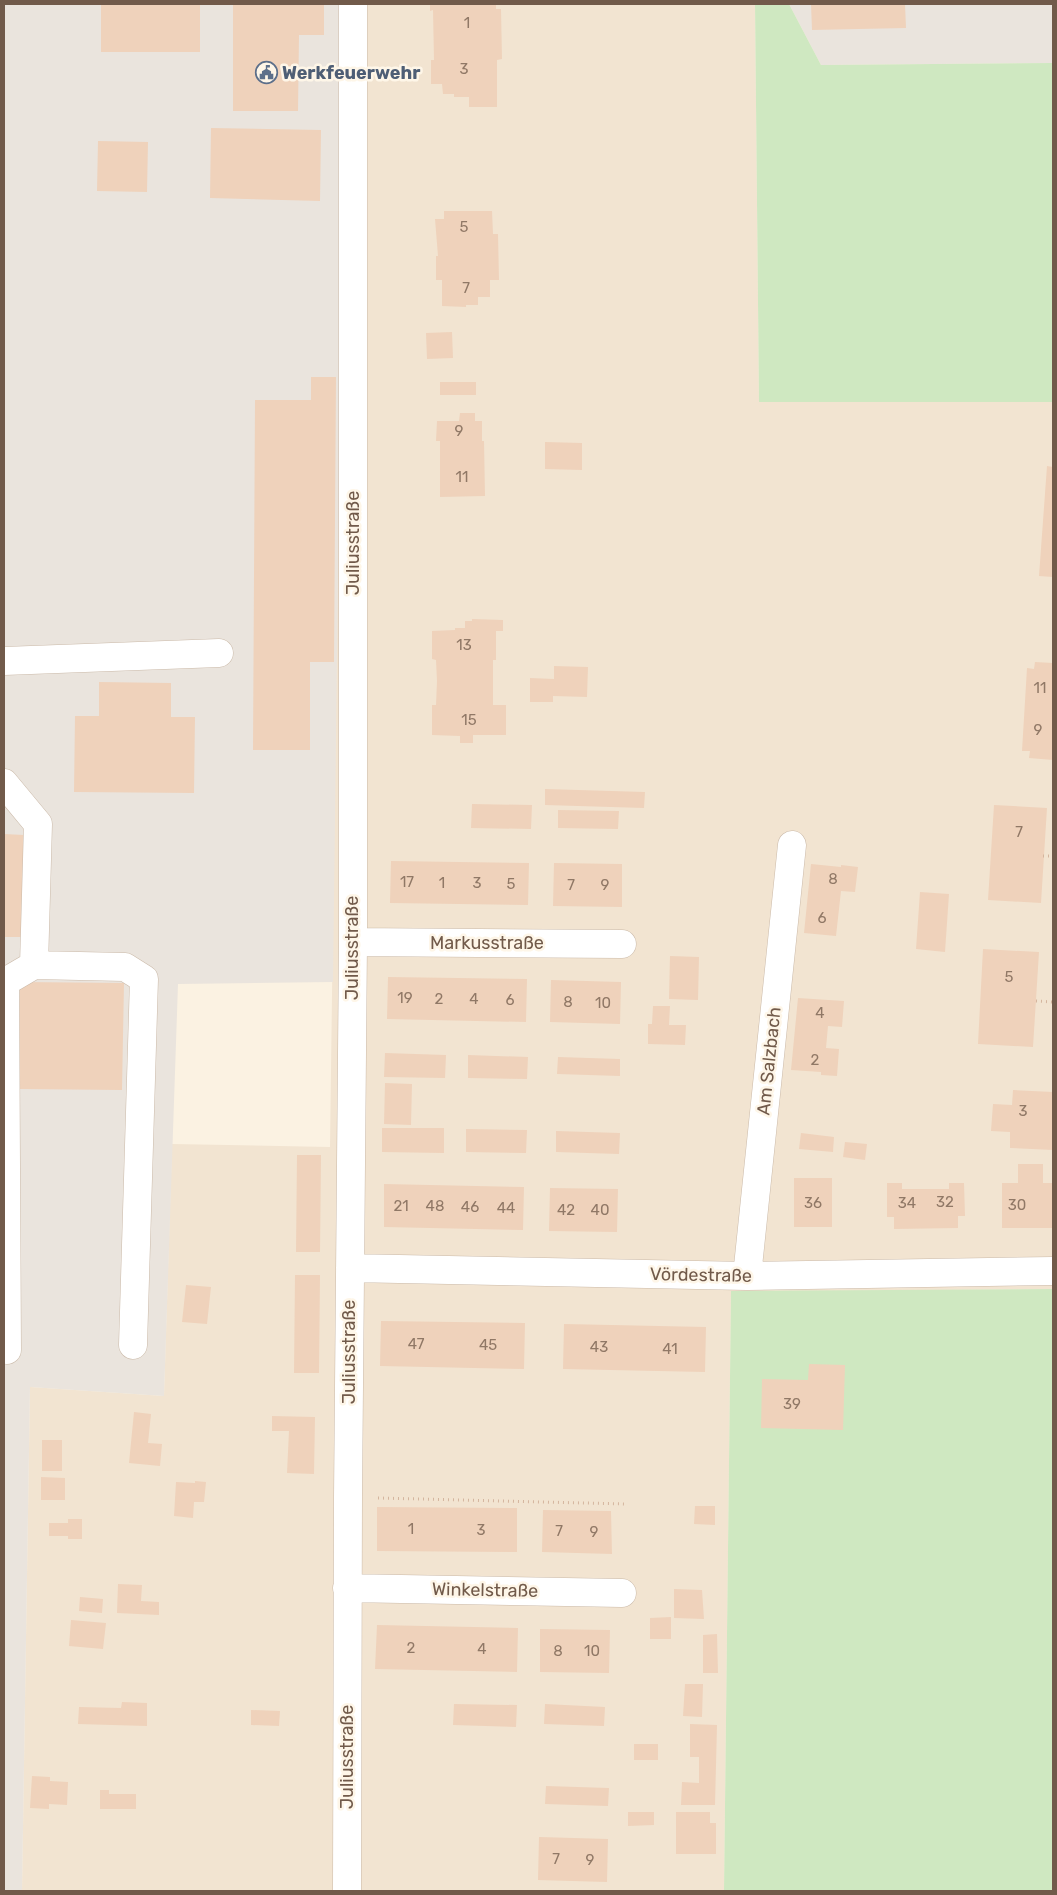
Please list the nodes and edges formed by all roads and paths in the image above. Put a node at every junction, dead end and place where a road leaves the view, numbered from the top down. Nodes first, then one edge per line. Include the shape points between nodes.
1 (354, 4) edge
2 (219, 653) dead end
3 (4, 661) edge
4 (4, 783) edge
5 (792, 845) dead end
6 (1044, 856) dead end
7 (1053, 856) edge
8 (353, 942) junction
9 (622, 944) dead end
10 (34, 965) junction
11 (1036, 1001) dead end
12 (1053, 1002) edge
13 (350, 1268) junction
14 (1053, 1271) edge
15 (747, 1276) junction
16 (133, 1344) dead end
17 (7, 1350) dead end
18 (348, 1497) junction
19 (625, 1504) dead end
20 (348, 1588) junction
21 (622, 1593) dead end
22 (347, 1891) edge

1 - 8 street, Juliusstraße
2 - 3 street
4 - 10 street via 38,824
5 - 15 street, Am Salzbach
6 - 7 path
8 - 9 street, Markusstraße
8 - 13 street, Juliusstraße
10 - 16 street via 126,967 144,979
10 - 17 street via 5,982
11 - 12 path
13 - 15 street, Vördestraße
13 - 18 street, Juliusstraße
14 - 15 street, Vördestraße
18 - 19 path
18 - 20 street, Juliusstraße
20 - 21 street, Winkelstraße
20 - 22 street, Juliusstraße

